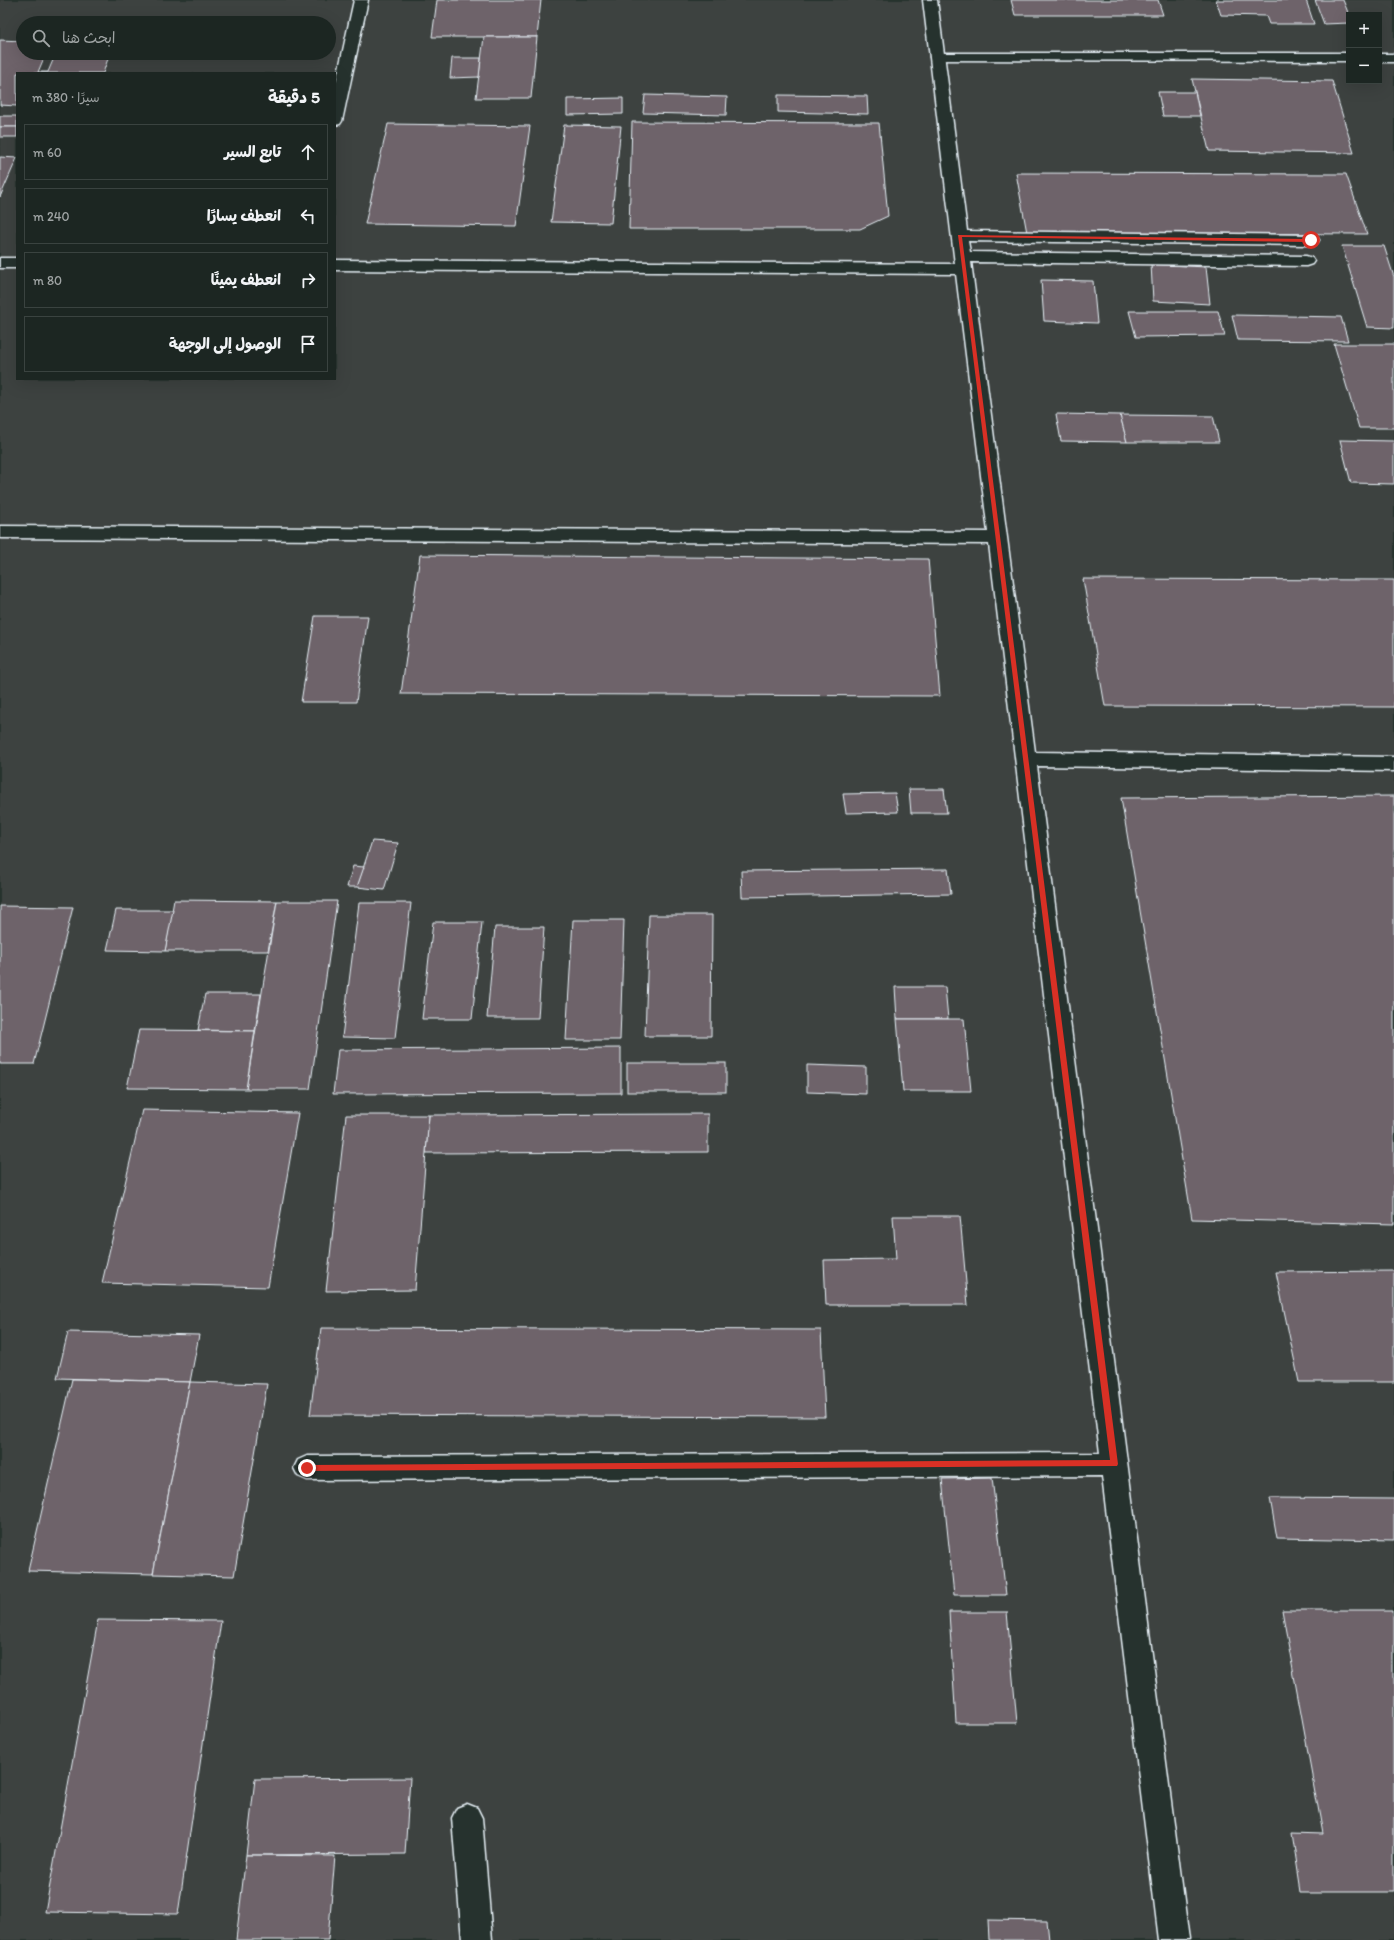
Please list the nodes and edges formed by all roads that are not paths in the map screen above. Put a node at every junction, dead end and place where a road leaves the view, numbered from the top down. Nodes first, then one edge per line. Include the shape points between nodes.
1 (361, 0) edge
2 (930, 0) edge
3 (937, 57) junction
4 (1346, 58) edge
5 (1382, 58) edge
6 (1394, 58) edge
7 (336, 116) edge
8 (960, 236) junction
9 (1311, 240) dead end
10 (1306, 261) dead end
11 (0, 263) edge
12 (16, 263) edge
13 (963, 263) junction
14 (336, 265) edge
15 (0, 532) edge
16 (998, 538) junction
17 (1026, 759) junction
18 (1394, 764) edge
19 (1114, 1464) junction
20 (307, 1468) dead end
21 (467, 1818) dead end
22 (477, 1940) edge
23 (1174, 1940) edge

1 - 7 street
2 - 3 street
3 - 4 street
3 - 8 street
5 - 6 street
8 - 9 street
8 - 13 street
10 - 13 street
11 - 12 street
13 - 14 street
13 - 16 street
15 - 16 street
16 - 17 street
17 - 18 street
17 - 19 street
19 - 20 street
19 - 23 street
21 - 22 street

